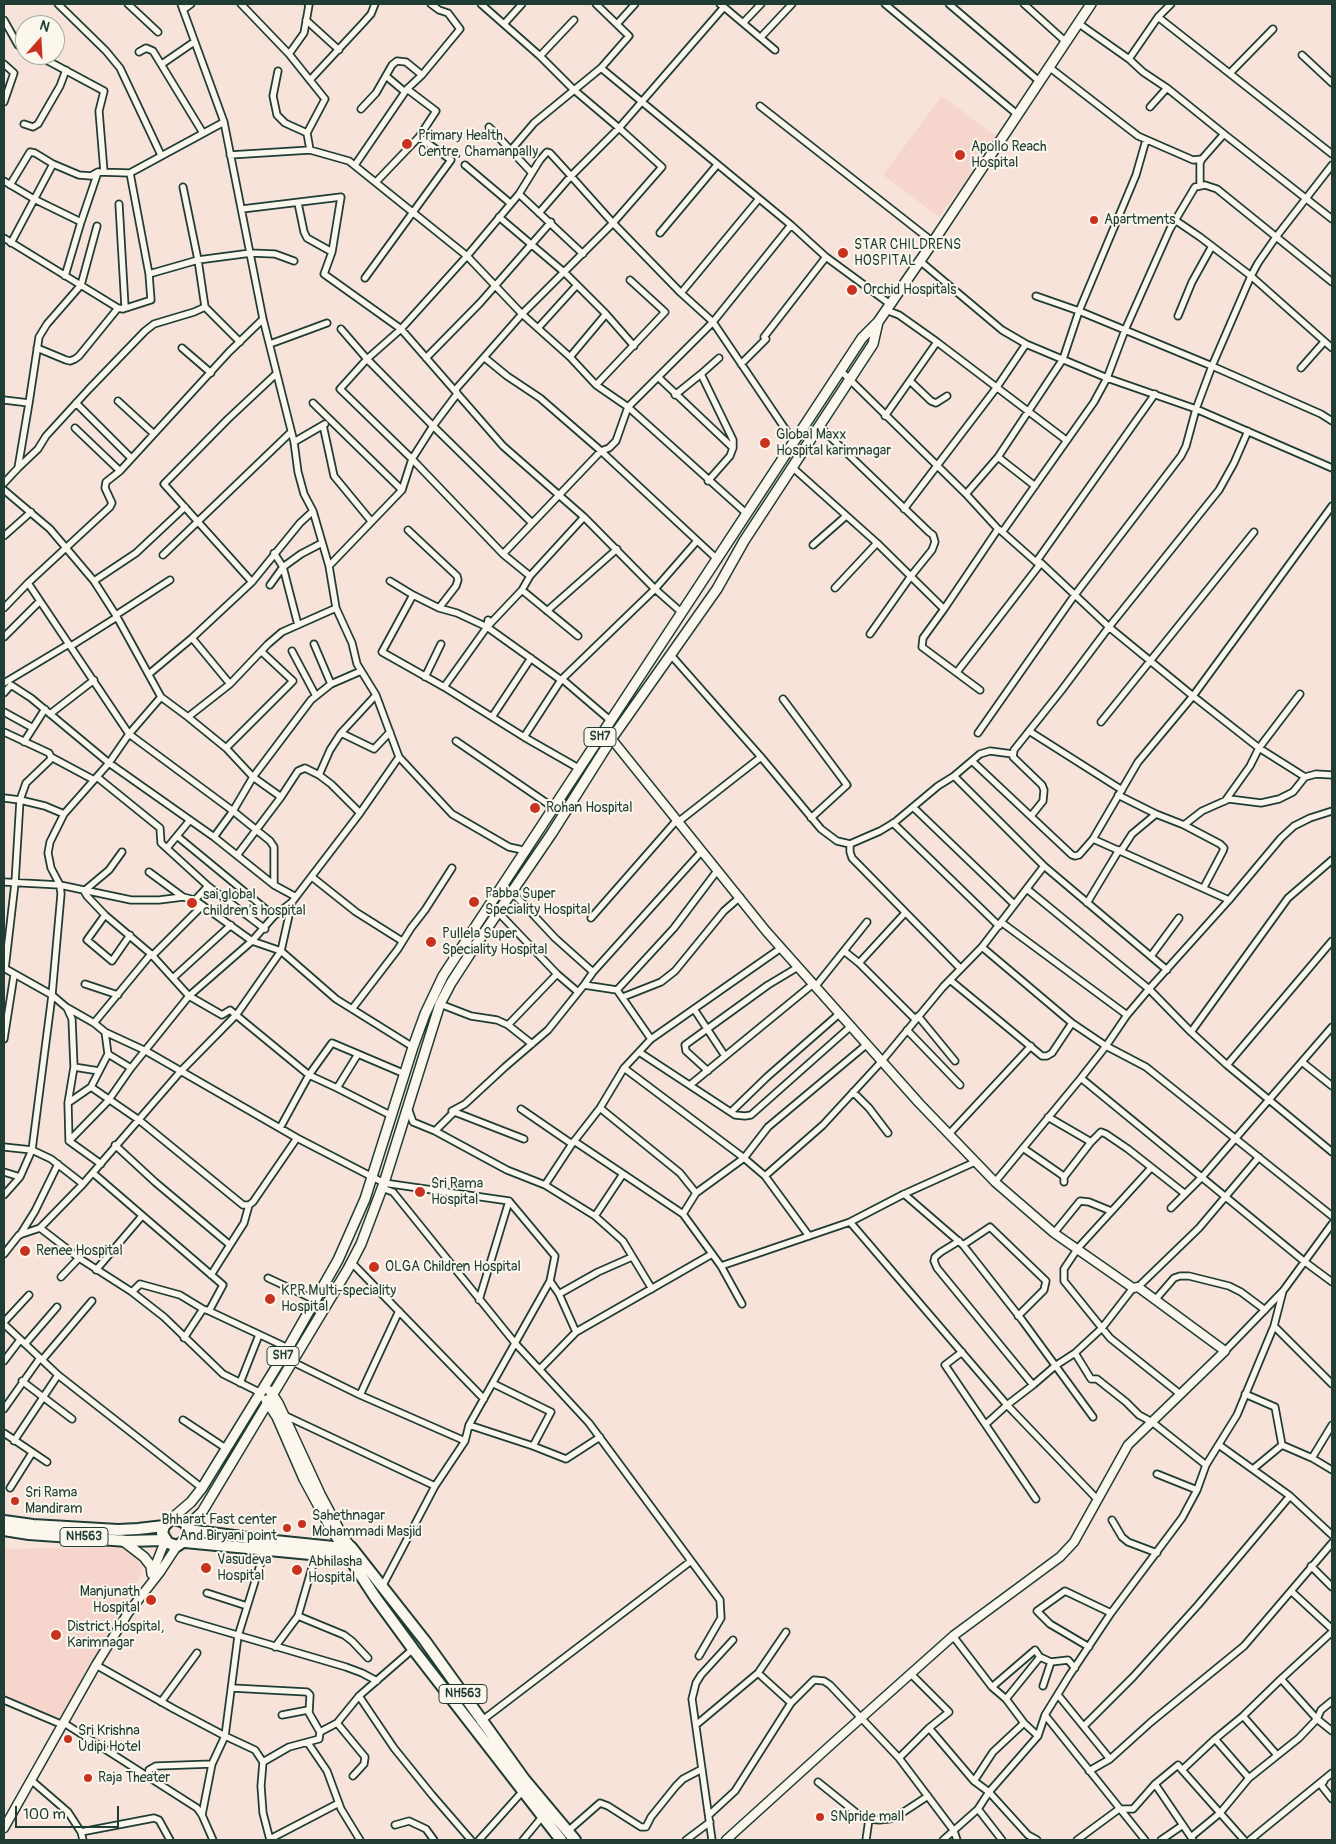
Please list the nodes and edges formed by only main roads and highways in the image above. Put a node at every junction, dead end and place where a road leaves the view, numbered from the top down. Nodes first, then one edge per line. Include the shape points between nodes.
1 (1091, 4) edge
2 (878, 322) junction
3 (263, 1389) junction
4 (273, 1394) junction
5 (268, 1403) junction
6 (4, 1521) edge
7 (167, 1523) junction
8 (188, 1528) junction
9 (4, 1530) edge
10 (122, 1540) junction
11 (165, 1540) junction
12 (181, 1544) junction
13 (347, 1548) junction
14 (353, 1558) junction
15 (152, 1574) road end
16 (560, 1840) edge
17 (574, 1840) edge

1 - 2 main road, SH7
2 - 3 main road, SH7 via 862,338 443,976 413,1047 373,1177 349,1237
2 - 4 main road, SH7 via 873,344 717,589 612,738 440,1004 383,1186 360,1244
3 - 4 main road
3 - 5 main road
3 - 7 main road, SH7 via 202,1488
4 - 5 main road, SH7
4 - 13 main road
5 - 8 main road, SH7 via 202,1512
5 - 13 main road via 330,1528
6 - 7 highway, NH563 via 118,1530
7 - 8 highway, NH563 via 180,1520
7 - 11 highway via 162,1534
8 - 12 highway via 187,1539
8 - 13 highway, NH563 via 235,1537
9 - 10 highway, NH563
10 - 11 highway, NH563
10 - 15 main road via 144,1557 151,1566
11 - 12 highway, NH563 via 172,1545
12 - 14 highway, NH563
13 - 14 highway, NH563
14 - 16 highway, NH563 via 413,1649
14 - 17 highway, NH563 via 382,1587 425,1641 524,1779

